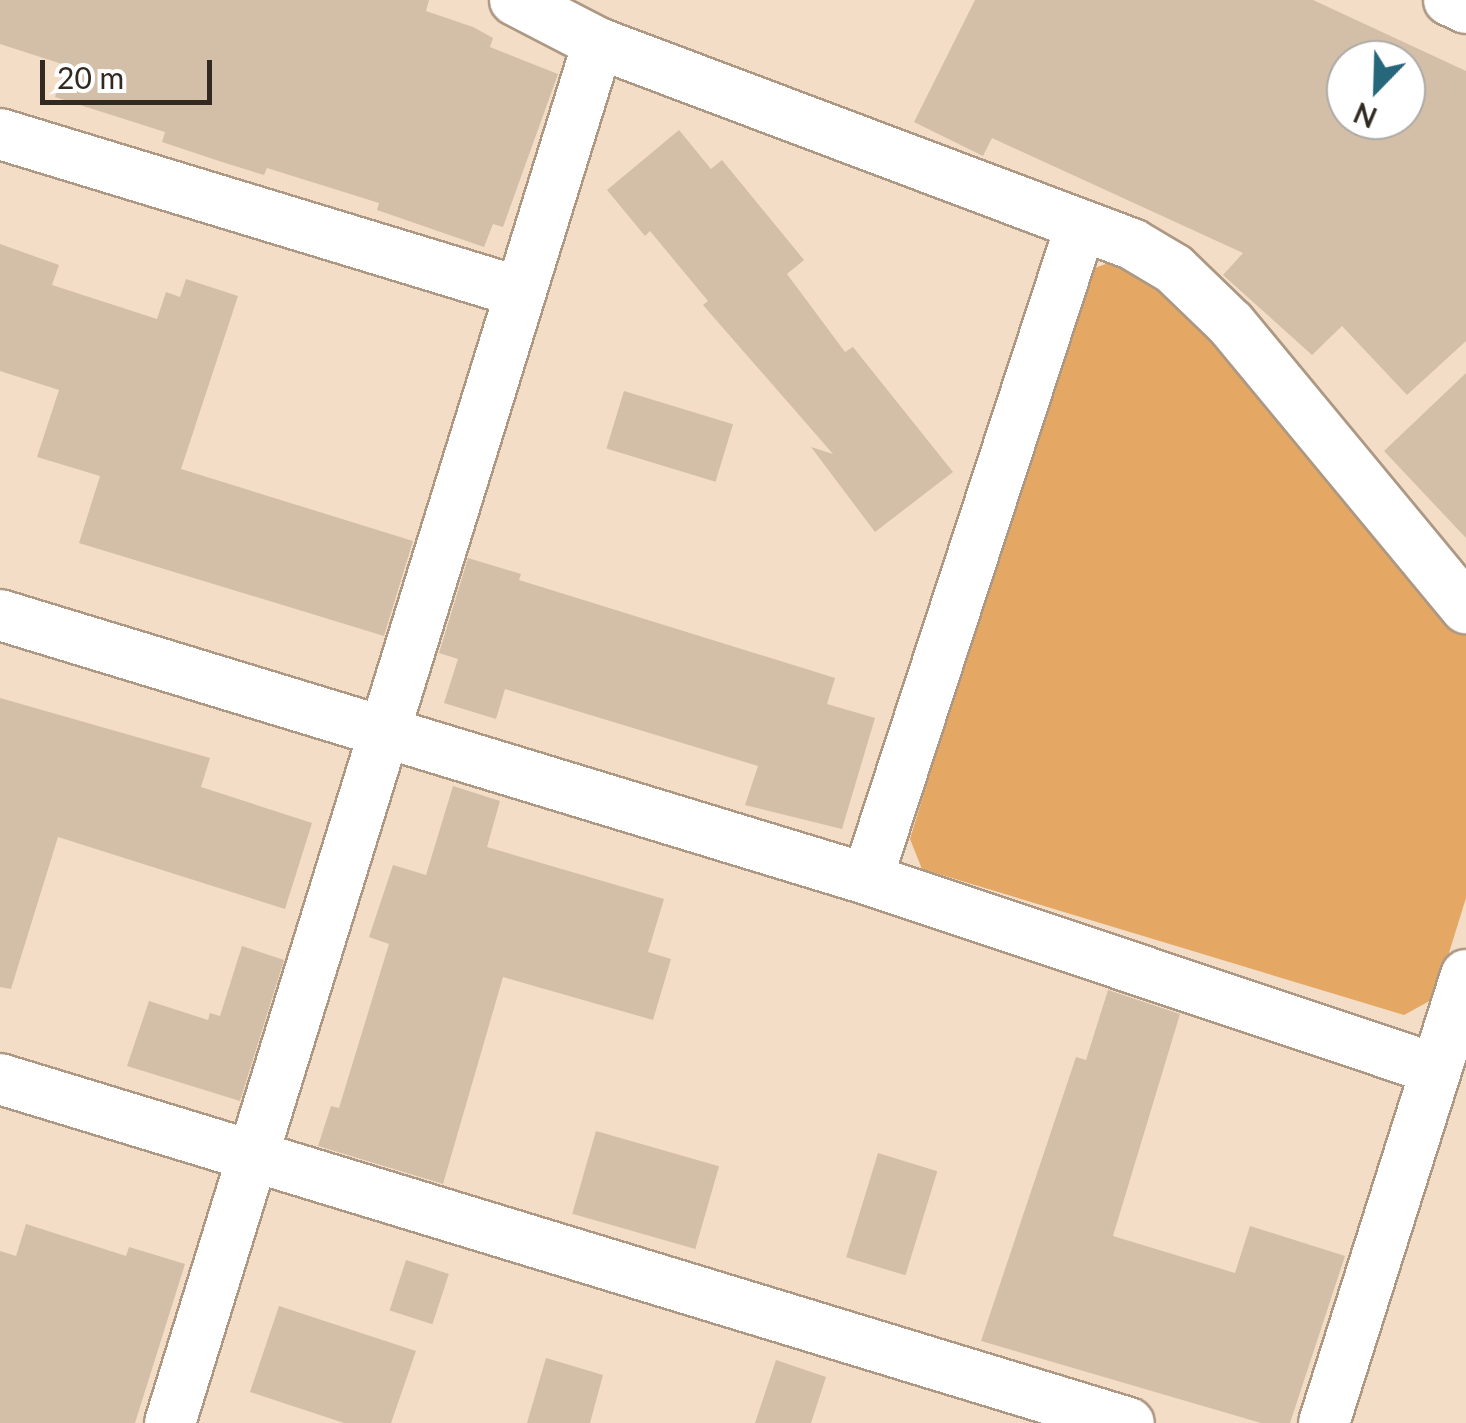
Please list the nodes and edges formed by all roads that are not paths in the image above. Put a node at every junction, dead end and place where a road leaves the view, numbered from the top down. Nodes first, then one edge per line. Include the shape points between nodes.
1 (515, 0) edge
2 (1448, 0) edge
3 (1466, 8) edge
4 (598, 44) junction
5 (0, 134) edge
6 (1080, 228) junction
7 (516, 291) junction
8 (1466, 608) edge
9 (0, 614) edge
10 (382, 732) junction
11 (867, 879) junction
12 (1466, 975) edge
13 (1436, 1069) junction
14 (0, 1079) edge
15 (258, 1156) junction
16 (170, 1423) edge
17 (1129, 1423) edge
18 (1324, 1423) edge

1 - 4 street
2 - 3 street
4 - 6 street
4 - 7 street
5 - 7 street
6 - 8 street via 1132,244 1174,270 1231,324
6 - 11 street
7 - 10 street
9 - 10 street
10 - 11 street
10 - 15 street
11 - 13 street
12 - 13 street
13 - 18 street
14 - 15 street
15 - 16 street
15 - 17 street

